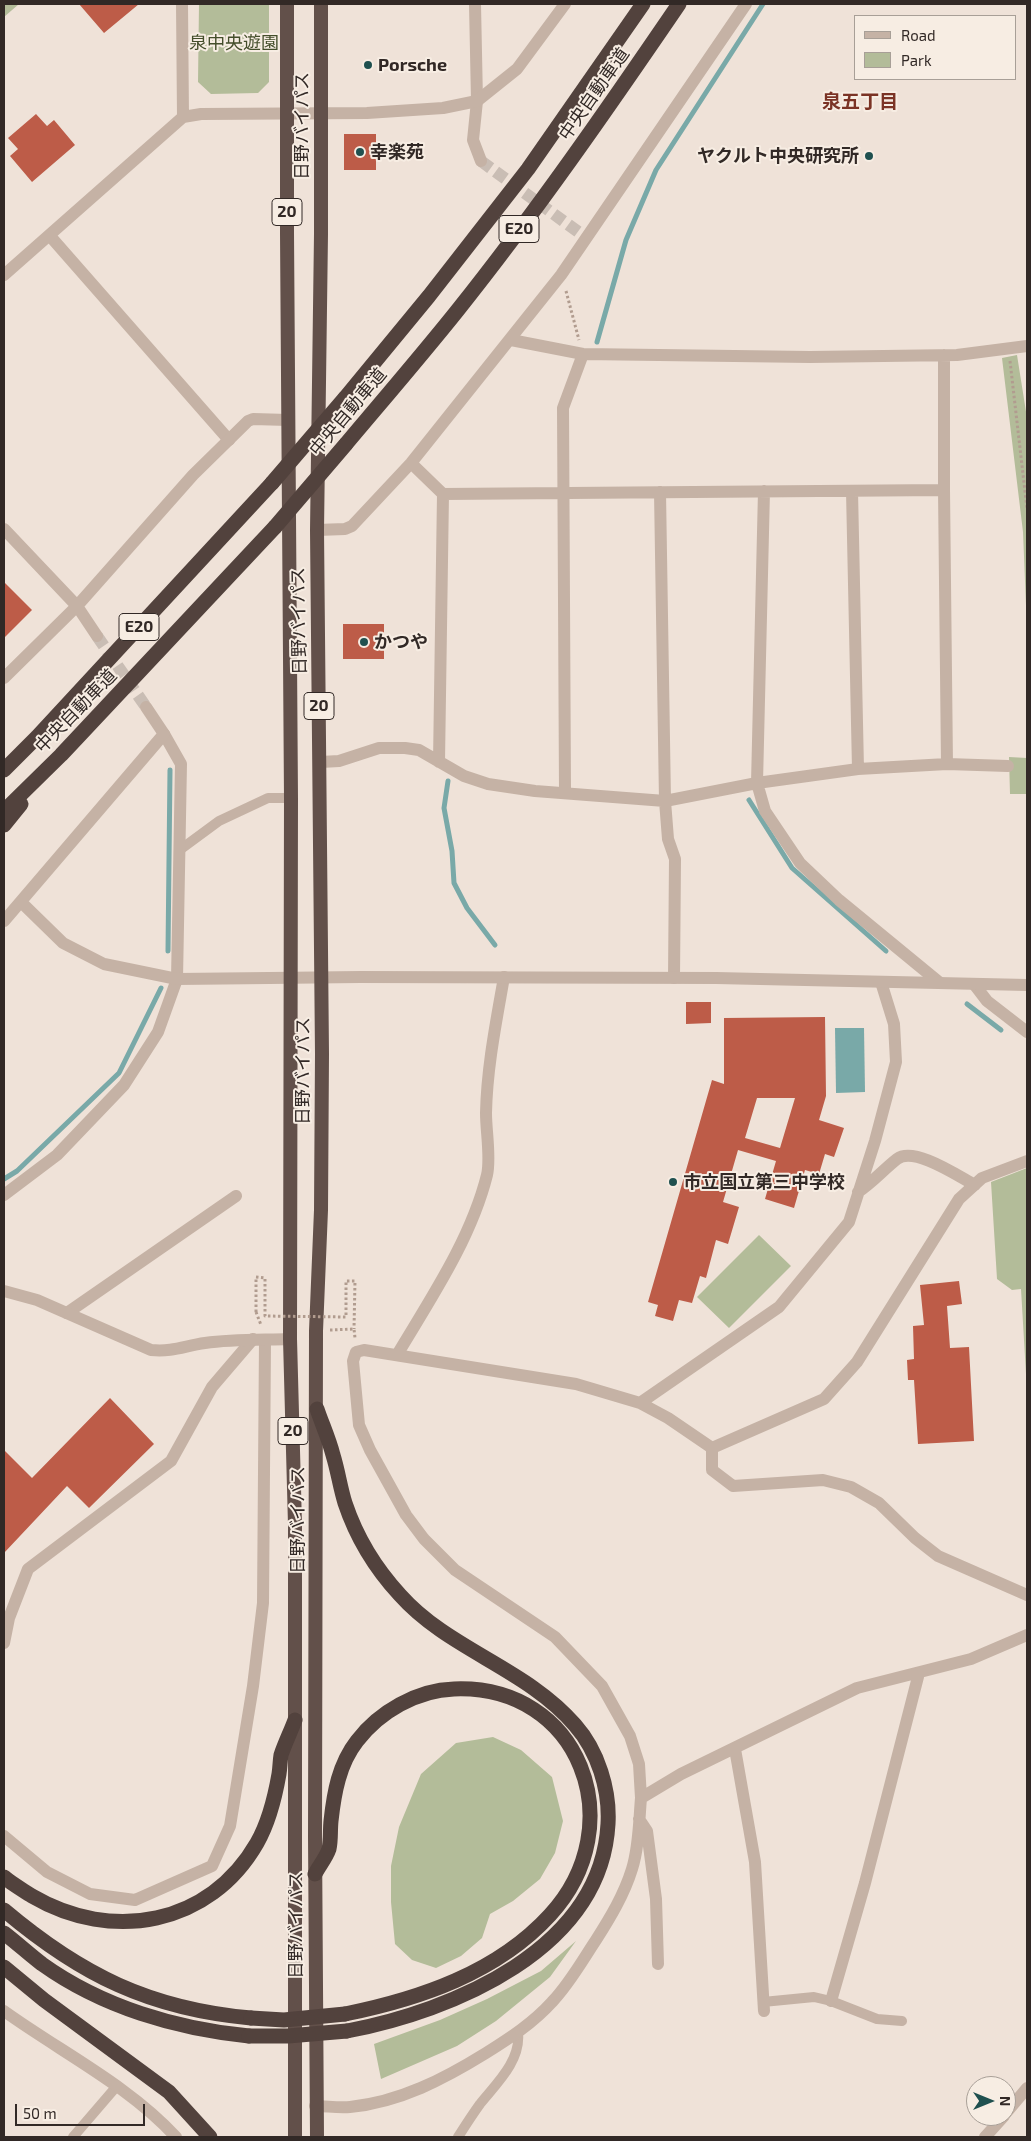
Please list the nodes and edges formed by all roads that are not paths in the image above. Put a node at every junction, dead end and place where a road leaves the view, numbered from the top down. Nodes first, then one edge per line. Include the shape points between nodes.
1 (182, 4) edge
2 (287, 4) edge
3 (320, 4) edge
4 (475, 4) edge
5 (565, 4) edge
6 (643, 4) edge
7 (679, 4) edge
8 (746, 4) edge
9 (477, 101) junction
10 (287, 114) junction
11 (320, 114) junction
12 (183, 117) junction
13 (481, 161) tunnel mouth
14 (50, 236) junction
15 (4, 275) edge
16 (511, 340) junction
17 (1027, 346) edge
18 (582, 354) junction
19 (944, 355) junction
20 (288, 420) junction
21 (229, 440) junction
22 (411, 463) junction
23 (944, 490) junction
24 (764, 491) junction
25 (852, 491) junction
26 (660, 492) junction
27 (562, 493) junction
28 (443, 494) junction
29 (4, 529) edge
30 (317, 530) junction
31 (77, 606) junction
32 (98, 636) tunnel mouth
33 (4, 678) edge
34 (146, 707) tunnel mouth
35 (164, 734) junction
36 (61, 755) junction
37 (320, 762) junction
38 (439, 762) junction
39 (947, 764) junction
40 (1008, 766) dead end
41 (858, 769) junction
42 (4, 770) edge
43 (757, 783) junction
44 (565, 792) junction
45 (291, 798) junction
46 (665, 801) junction
47 (4, 811) edge
48 (4, 825) edge
49 (181, 849) junction
50 (21, 902) junction
51 (4, 921) edge
52 (290, 977) junction
53 (322, 977) junction
54 (504, 977) junction
55 (674, 978) junction
56 (177, 979) junction
57 (881, 982) junction
58 (940, 983) junction
59 (974, 984) junction
60 (1027, 985) edge
61 (1027, 1032) edge
62 (1027, 1161) edge
63 (975, 1185) junction
64 (858, 1192) junction
65 (4, 1195) edge
66 (236, 1196) dead end
67 (4, 1290) edge
68 (68, 1313) junction
69 (259, 1339) junction
70 (290, 1339) junction
71 (397, 1355) junction
72 (640, 1403) junction
73 (317, 1408) junction
74 (712, 1448) junction
75 (1027, 1595) edge
76 (1027, 1635) edge
77 (4, 1642) edge
78 (919, 1673) junction
79 (295, 1720) junction
80 (735, 1749) junction
81 (641, 1798) junction
82 (639, 1819) junction
83 (4, 1836) edge
84 (315, 1874) junction
85 (4, 1877) edge
86 (4, 1910) edge
87 (4, 1933) edge
88 (658, 1964) dead end
89 (4, 1967) edge
90 (831, 2002) junction
91 (763, 2006) joint
92 (4, 2011) edge
93 (902, 2022) dead end
94 (518, 2033) junction
95 (116, 2087) junction
96 (1027, 2088) edge
97 (1016, 2102) edge
98 (315, 2106) junction
99 (995, 2126) edge
100 (73, 2137) edge
101 (176, 2137) edge
102 (210, 2137) edge
103 (296, 2137) edge
104 (317, 2137) edge
105 (458, 2137) edge
106 (985, 2137) edge

1 - 12 street
2 - 10 highway, 日野バイパス / 20
3 - 11 highway, 日野バイパス / 20
4 - 9 street
5 - 9 street via 517,69
6 - 42 highway, 中央自動車道 / E20, bridge via 528,169 345,398 272,483
7 - 36 highway, 中央自動車道 / E20, bridge via 535,209 457,311 275,527
8 - 16 street via 562,276
9 - 11 street via 434,109
9 - 13 street via 473,140
10 - 11 street
10 - 12 street
10 - 20 highway, 日野バイパス / 20
11 - 30 highway, 日野バイパス / 20
12 - 14 street
14 - 15 street
14 - 21 street
16 - 18 street
16 - 22 street
17 - 19 street
18 - 19 street
18 - 27 street via 563,408
19 - 23 street
20 - 21 street via 253,419
20 - 45 highway, 日野バイパス / 20
21 - 31 street via 193,475
22 - 28 street
22 - 30 street via 352,526
23 - 25 street
23 - 39 street
24 - 25 street
24 - 26 street
24 - 43 street
25 - 41 street
26 - 27 street
26 - 46 street
27 - 28 street
27 - 44 street
28 - 38 street
29 - 31 street
30 - 37 highway, 日野バイパス / 20
31 - 32 street
31 - 33 street
34 - 35 street
35 - 49 street via 181,764
35 - 50 street
36 - 47 highway, 中央自動車道 / E20
36 - 48 highway
37 - 38 street via 393,747 419,750
37 - 53 highway, 日野バイパス / 20
38 - 44 street via 464,776 488,784
39 - 40 street
39 - 41 street
41 - 43 street
43 - 46 street
43 - 58 street via 765,811 800,863 839,900
44 - 46 street
45 - 49 lane via 268,798 219,821
45 - 52 highway, 日野バイパス / 20
46 - 55 street via 668,839 675,859
49 - 56 street
50 - 51 street
50 - 56 street via 62,943 104,964
52 - 53 street
52 - 56 street
52 - 70 highway, 日野バイパス / 20
53 - 54 street
53 - 73 highway, 日野バイパス / 20
54 - 55 street
54 - 71 street via 489,1062 486,1114 488,1173 467,1230
55 - 57 street
56 - 65 street via 158,1032 124,1085 57,1155
57 - 58 street
57 - 64 street via 894,1024 896,1062
58 - 59 street
59 - 60 street
59 - 61 street via 987,1001
62 - 63 street via 982,1178
63 - 64 street via 927,1159 911,1155 898,1158
63 - 74 street via 959,1199 857,1362 824,1399
64 - 72 street via 849,1222 779,1307
66 - 68 street
67 - 68 street
68 - 69 street via 151,1350 168,1352 204,1343
69 - 70 street
69 - 77 street via 212,1387 171,1461 28,1569 9,1618
69 - 83 street via 262,1602 253,1686 230,1826 212,1866 135,1900 90,1894 47,1872
70 - 79 highway, 日野バイパス / 20 via 295,1525
71 - 72 street via 576,1384
71 - 81 street via 364,1350 356,1352 353,1362 359,1425 370,1450 406,1515 424,1540 455,1570 555,1637 602,1686 630,1736 639,1764
72 - 74 street
73 - 84 highway, 日野バイパス / 20
73 - 87 highway, bridge via 333,1453 345,1503 368,1552 400,1595 443,1632 537,1689 572,1721 590,1745 606,1790 608,1814 603,1858 584,1900 568,1921 533,1953 481,1986 428,2010 383,2024 298,2036 216,2033 148,2016 101,1998 43,1964
74 - 75 street via 712,1470 733,1486 823,1480 851,1487 879,1503 938,1556
76 - 78 street via 971,1659
78 - 80 street via 857,1688
78 - 90 street
79 - 85 highway via 281,1757 270,1813 258,1841 232,1877 204,1899 171,1915 149,1920 96,1920 61,1910
79 - 103 highway, 日野バイパス / 20
80 - 81 street via 681,1774
80 - 91 street via 755,1862
81 - 82 street
82 - 88 street via 647,1831 656,1898
82 - 94 street via 633,1868 610,1917 552,2002
84 - 86 highway, bridge via 329,1848 333,1801 345,1761 370,1726 413,1698 436,1691 465,1688 509,1698 538,1713 552,1725 573,1750 580,1765 589,1794 589,1840 577,1877 550,1916 507,1951 452,1983 394,2004 345,2014 284,2020 191,2010 120,1987 50,1948
84 - 98 highway, 日野バイパス / 20
89 - 102 highway via 169,2092
90 - 91 lane via 814,1997
90 - 93 lane via 877,2019
92 - 95 street
94 - 98 street via 452,2074 410,2093 348,2107
94 - 105 lane via 519,2042 504,2076 478,2106
95 - 100 lane
95 - 101 street via 161,2121
96 - 97 street
98 - 104 highway, 日野バイパス / 20
99 - 106 street

